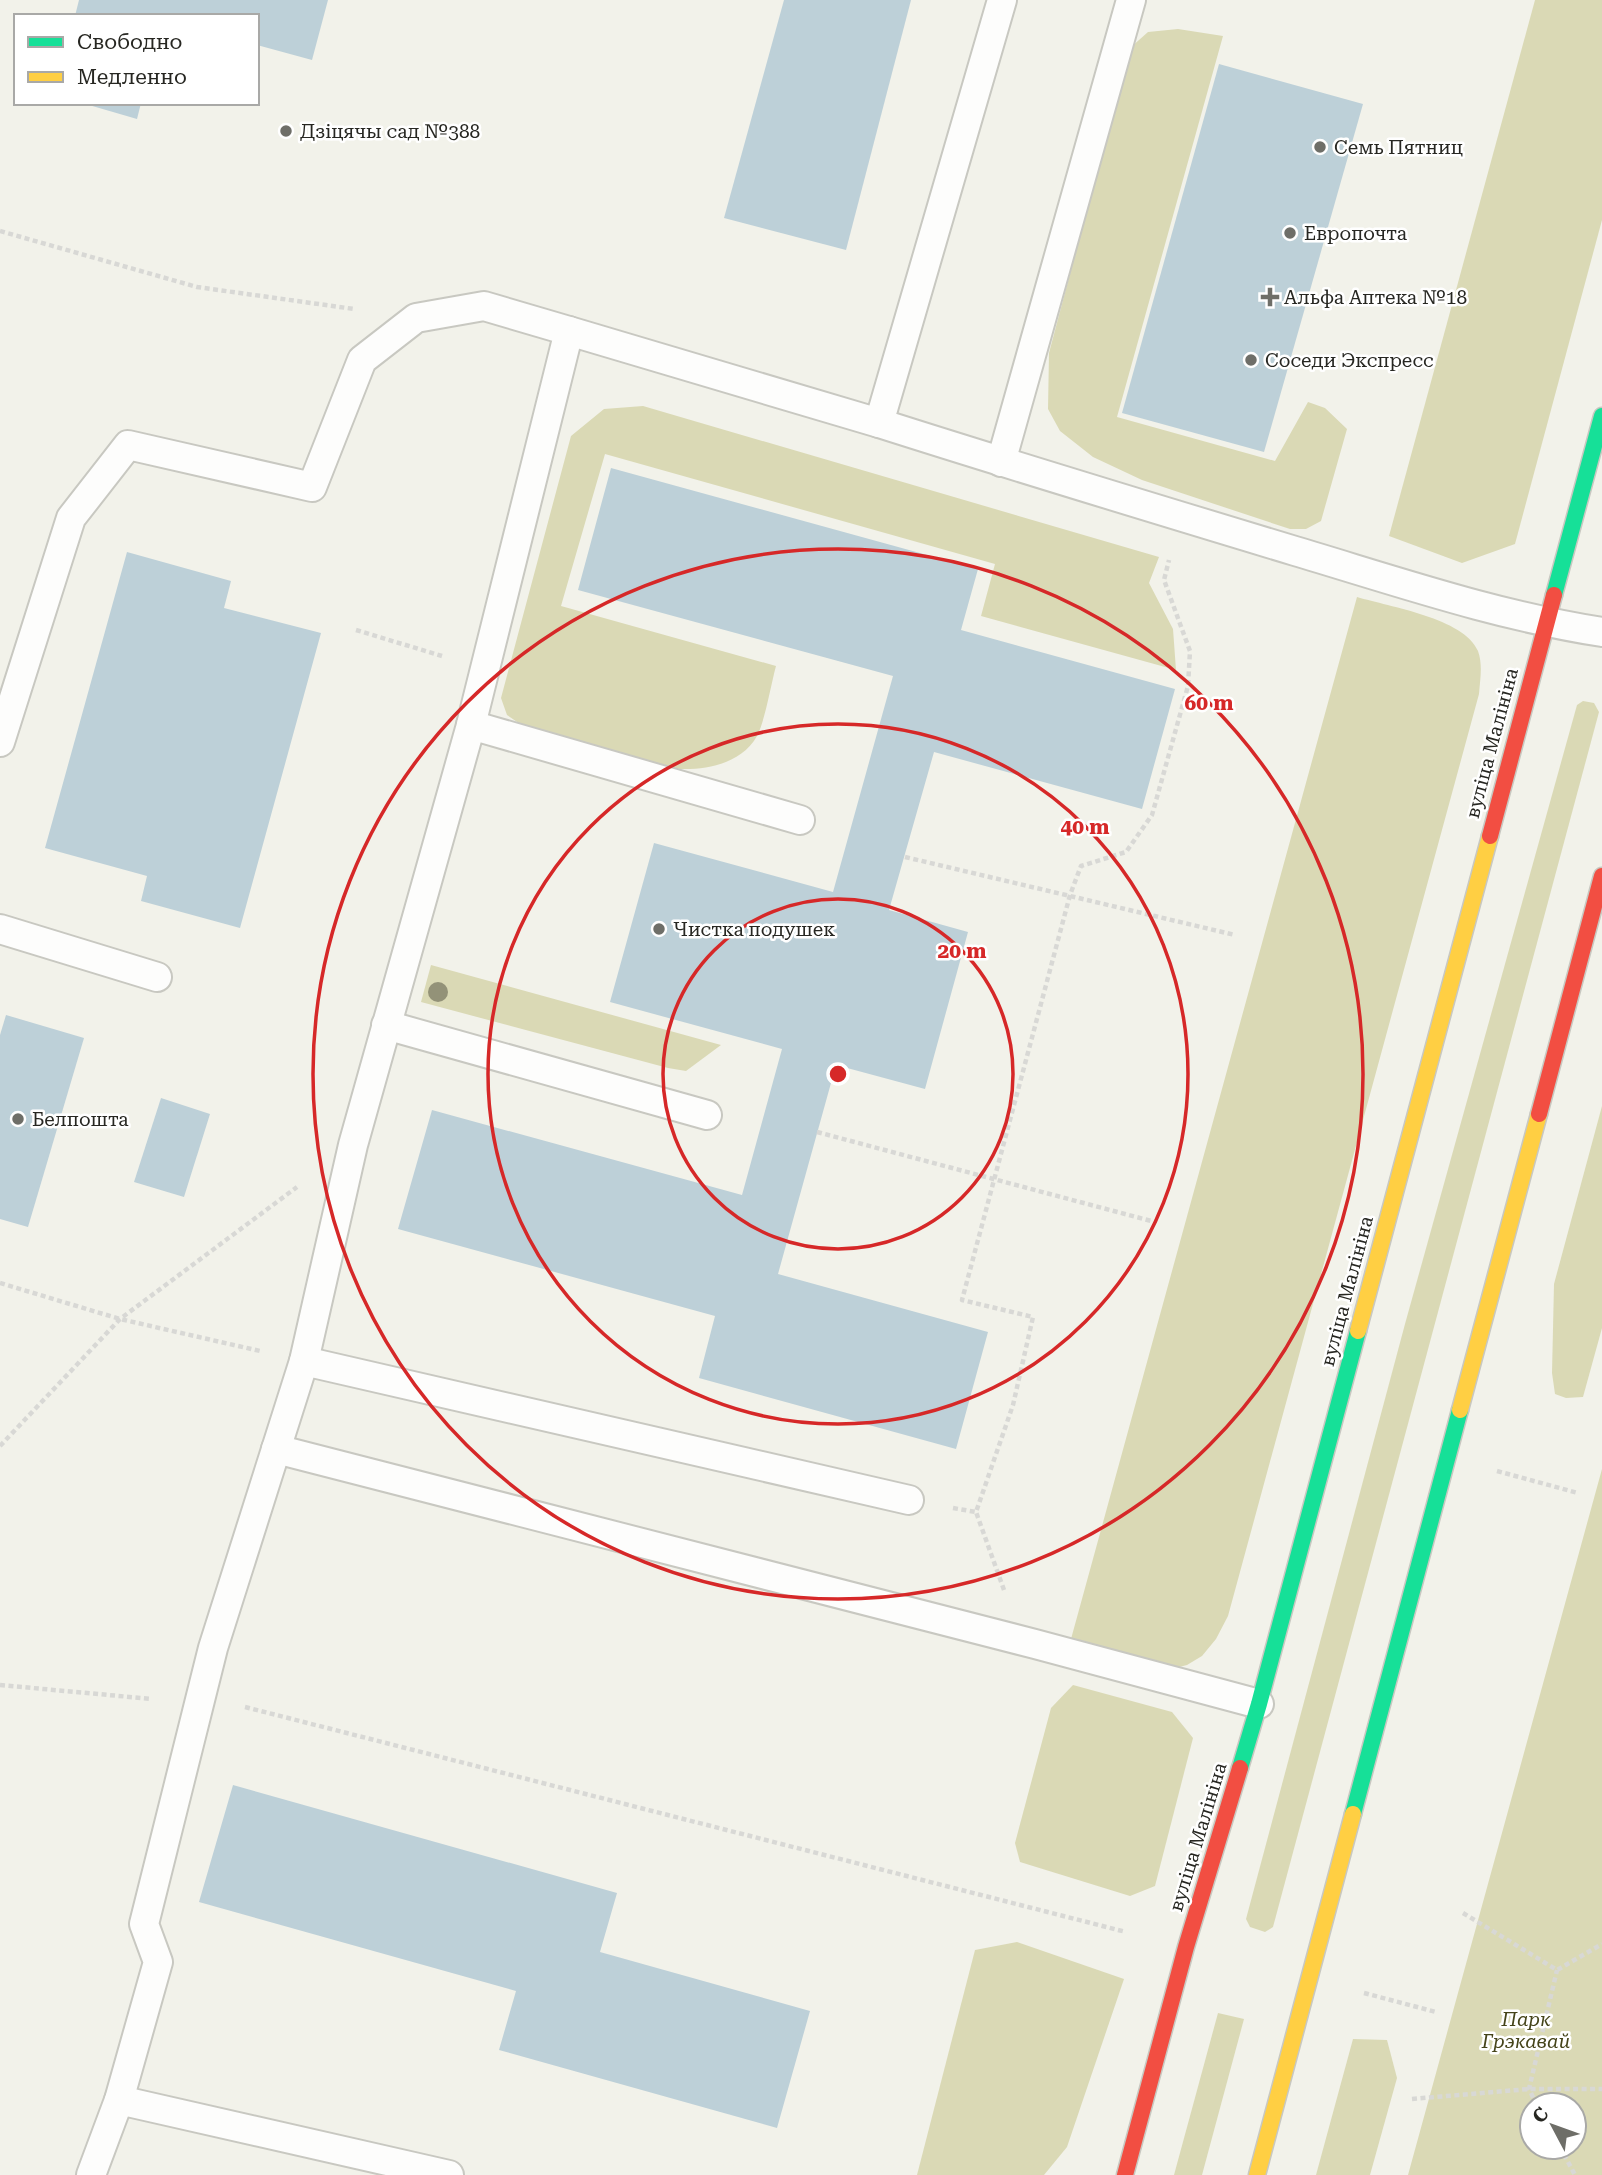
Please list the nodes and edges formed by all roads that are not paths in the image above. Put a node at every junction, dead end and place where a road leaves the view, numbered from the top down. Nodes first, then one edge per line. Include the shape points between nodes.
1 (1002, 0) edge
2 (1131, 0) edge
3 (569, 331) junction
4 (1602, 416) edge
5 (879, 423) junction
6 (1001, 462) junction
7 (1546, 624) junction
8 (1602, 632) edge
9 (471, 725) junction
10 (0, 742) edge
11 (800, 820) dead end
12 (1602, 876) edge
13 (0, 929) edge
14 (158, 977) dead end
15 (386, 1026) junction
16 (707, 1115) dead end
17 (304, 1361) junction
18 (276, 1449) junction
19 (909, 1500) dead end
20 (1259, 1704) junction
21 (119, 2100) junction
22 (91, 2175) edge
23 (449, 2175) edge
24 (1125, 2175) edge
25 (1257, 2175) edge

1 - 5 lane
2 - 6 lane
3 - 5 lane
3 - 9 lane
3 - 10 lane via 484,306 416,318 362,360 312,487 128,445 71,518
4 - 7 main road, вуліца Малініна
5 - 6 lane
6 - 7 lane
7 - 8 lane
7 - 20 main road, вуліца Малініна
9 - 11 lane
9 - 15 lane
12 - 25 main road
13 - 14 lane
15 - 16 lane
15 - 17 lane via 353,1145
17 - 18 lane
17 - 19 lane
18 - 20 lane
18 - 21 lane via 213,1648 144,1924 158,1962
20 - 24 main road, вуліца Малініна via 1186,1947
21 - 22 lane
21 - 23 lane

